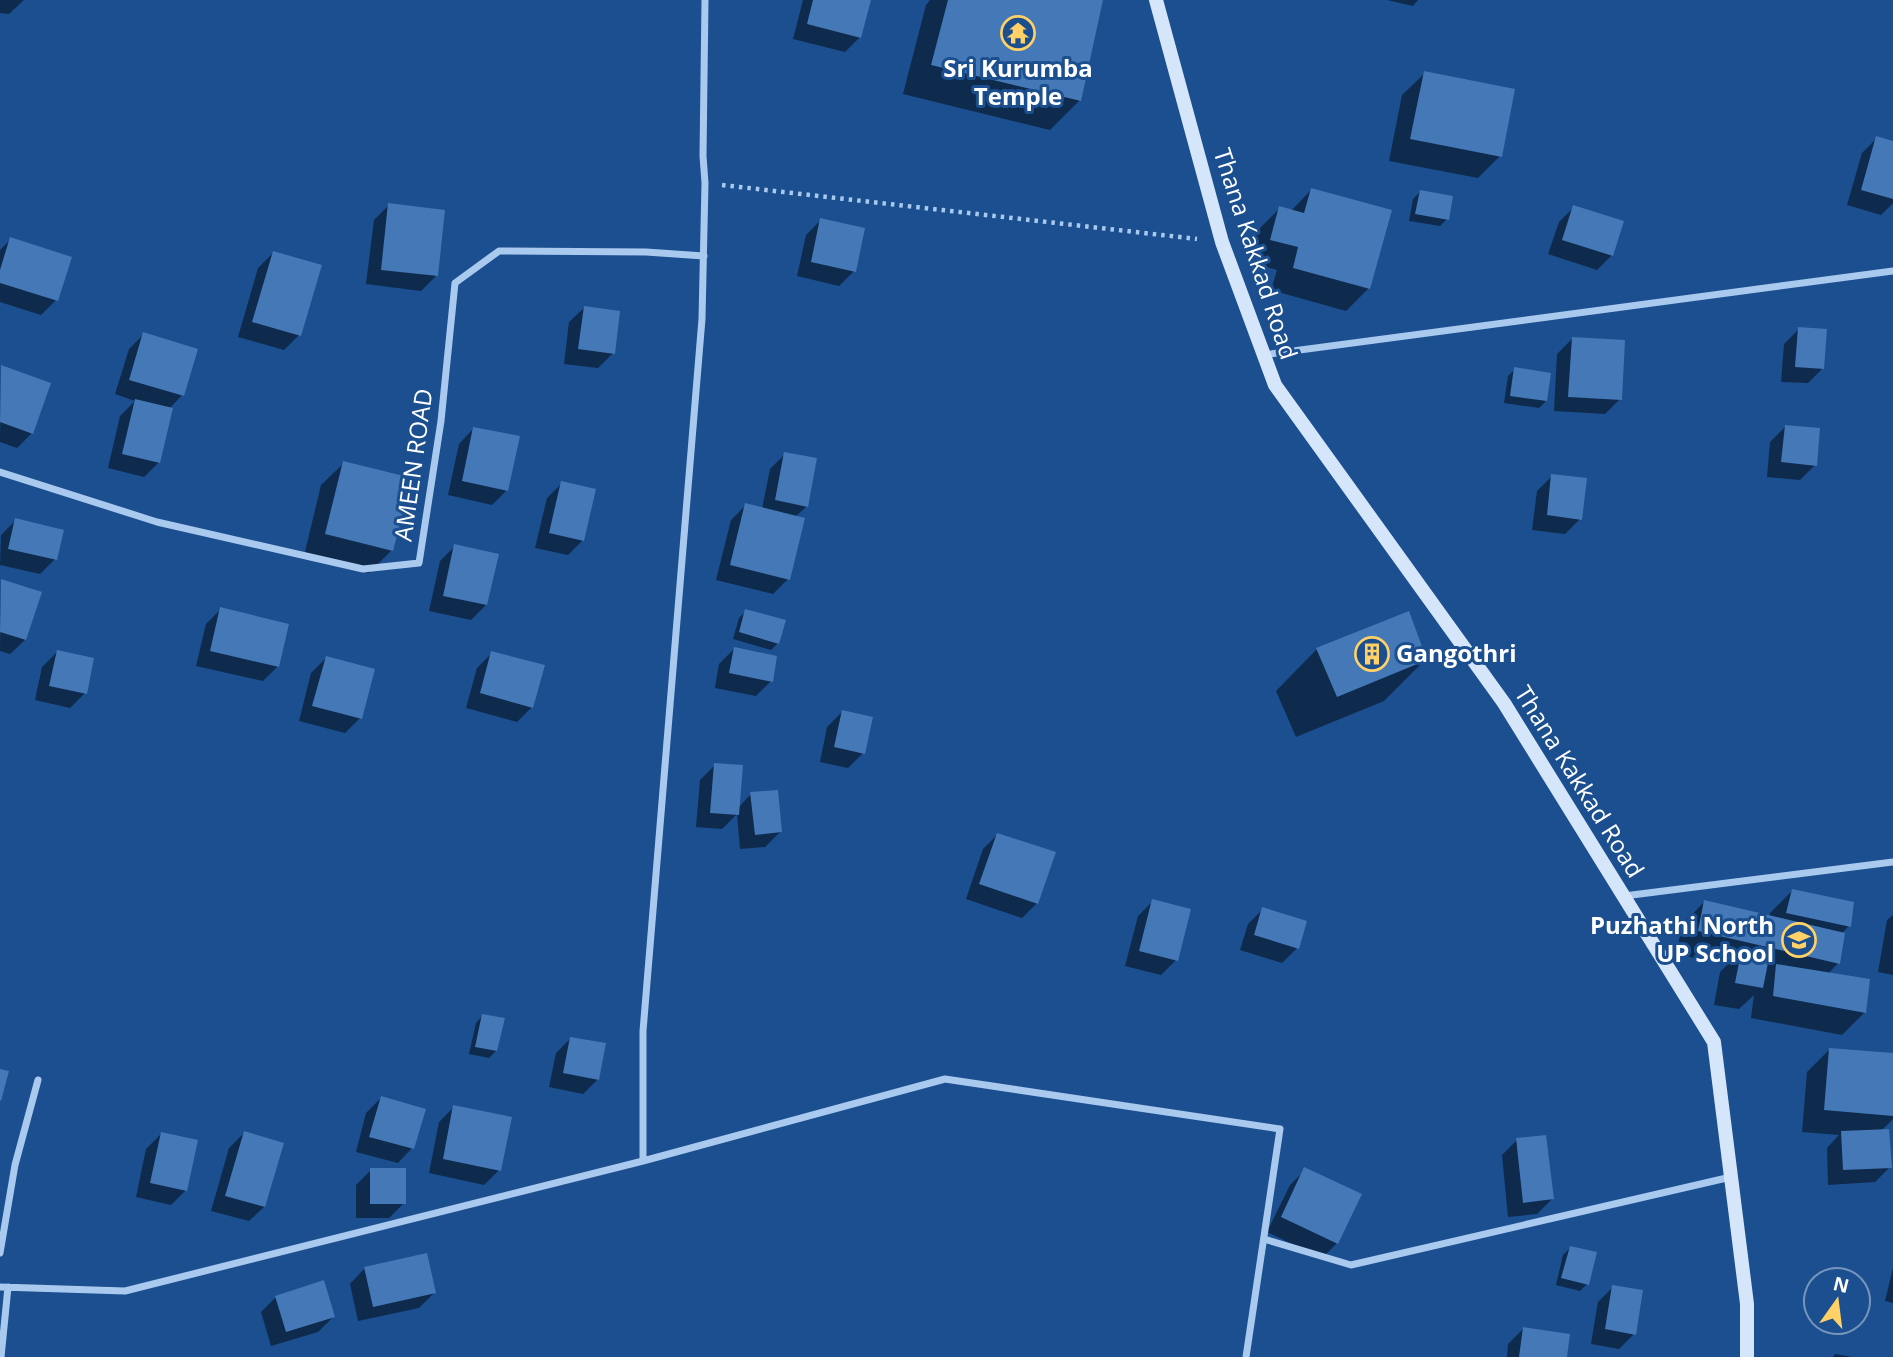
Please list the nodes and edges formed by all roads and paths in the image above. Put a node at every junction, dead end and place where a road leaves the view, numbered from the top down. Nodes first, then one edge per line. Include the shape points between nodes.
1 (705, 0) edge
2 (1156, 0) edge
3 (705, 183) junction
4 (1222, 242) junction
5 (704, 256) junction
6 (1893, 271) edge
7 (1264, 355) junction
8 (0, 472) edge
9 (1893, 862) edge
10 (1624, 896) junction
11 (38, 1080) dead end
12 (643, 1161) junction
13 (1731, 1177) junction
14 (1264, 1239) junction
15 (0, 1253) edge
16 (4, 1287) edge
17 (1, 1357) edge
18 (1246, 1357) edge
19 (1747, 1357) edge

1 - 3 street
2 - 4 main road, Thana Kakkad Road
3 - 4 path
3 - 5 street
4 - 7 main road, Thana Kakkad Road
5 - 8 street, AMEEN ROAD via 499,251 455,284 442,421 419,563 363,569 157,522
5 - 12 street via 643,1031
6 - 7 street
7 - 10 main road, Thana Kakkad Road via 1275,385 1504,703
9 - 10 street
10 - 13 main road, Thana Kakkad Road via 1714,1042
11 - 15 street via 15,1165
12 - 14 street via 945,1079 1280,1129
12 - 16 street via 125,1291
13 - 14 street via 1351,1265
13 - 19 main road, Thana Kakkad Road via 1747,1304
14 - 18 street
16 - 17 street

